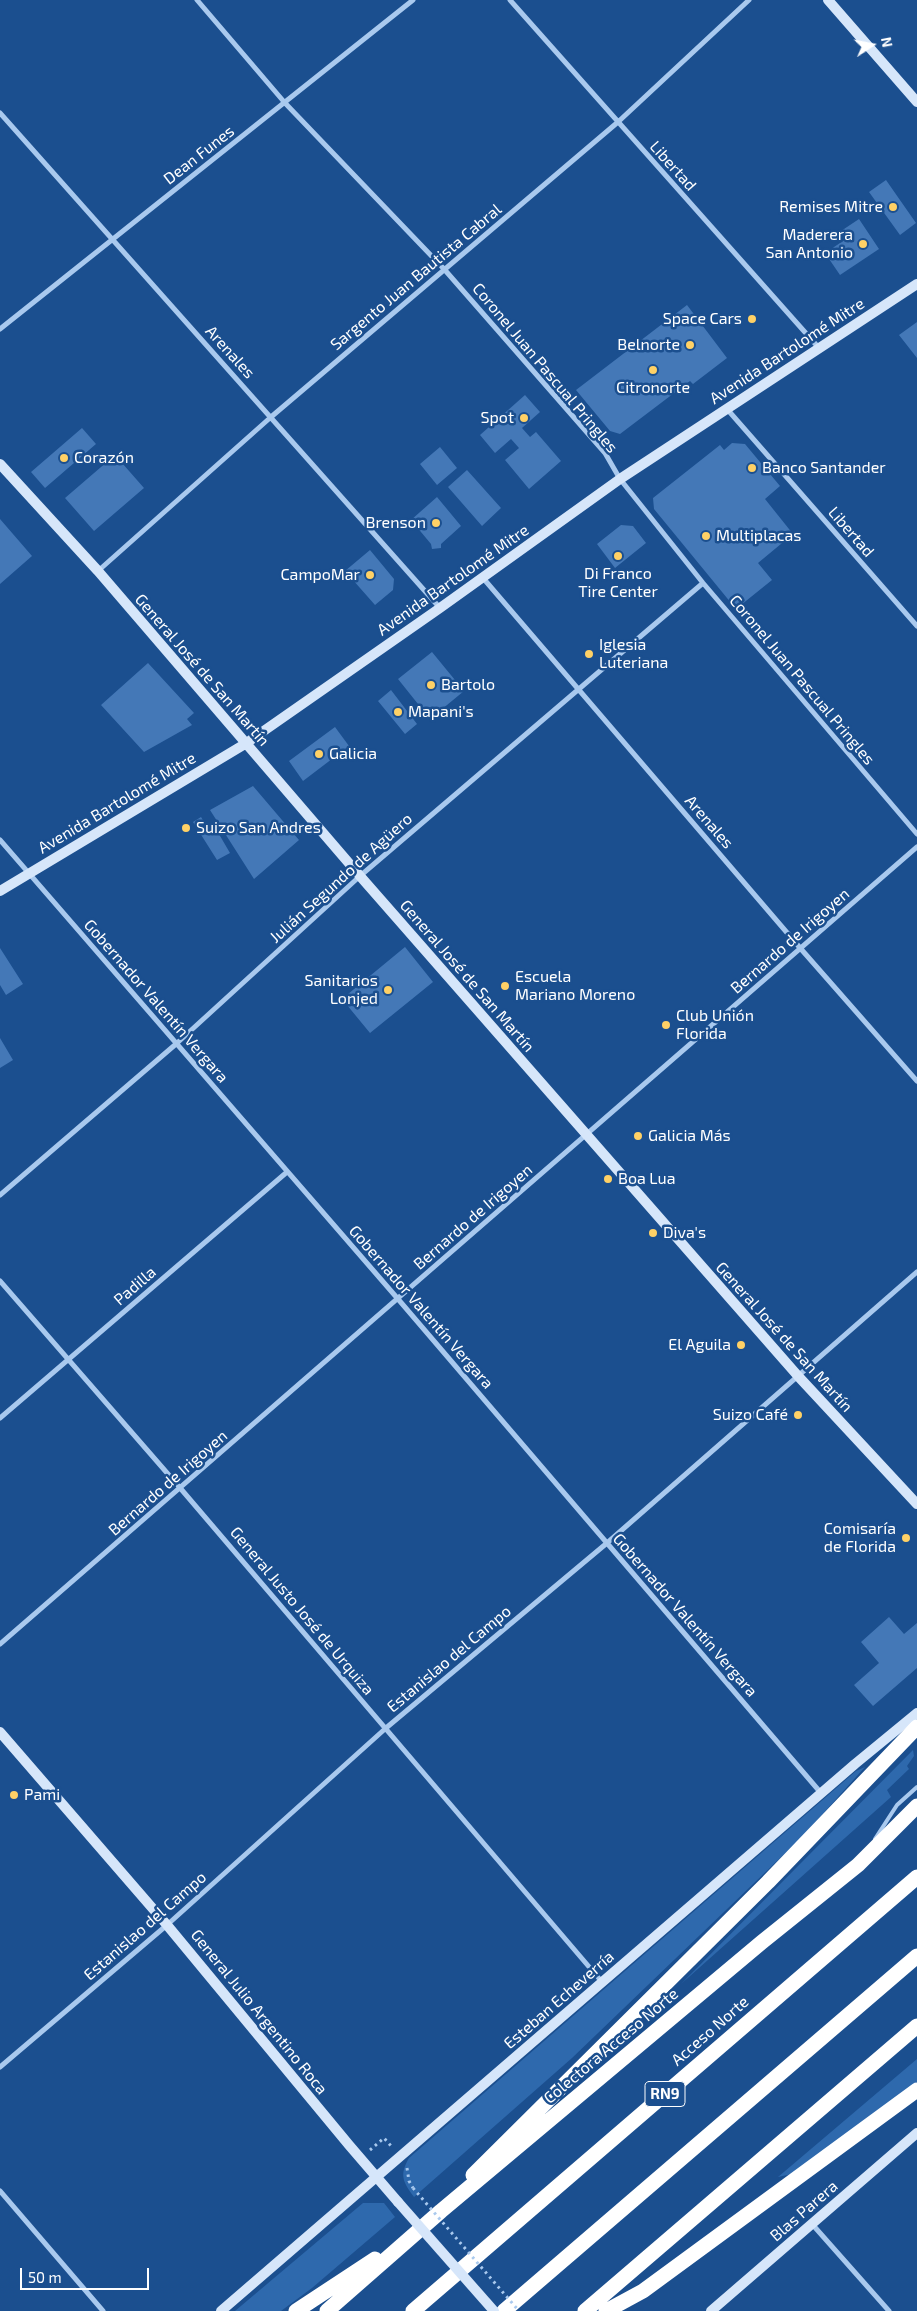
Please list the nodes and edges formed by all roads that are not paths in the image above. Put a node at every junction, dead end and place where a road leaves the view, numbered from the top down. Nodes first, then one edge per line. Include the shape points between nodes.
1 (197, 0) edge
2 (413, 0) edge
3 (510, 0) edge
4 (749, 0) edge
5 (828, 0) edge
6 (917, 102) edge
7 (285, 103) junction
8 (0, 113) edge
9 (618, 122) junction
10 (111, 239) junction
11 (444, 269) junction
12 (917, 284) edge
13 (0, 329) edge
14 (819, 348) junction
15 (726, 408) junction
16 (271, 416) junction
17 (0, 464) edge
18 (620, 479) junction
19 (98, 571) junction
20 (484, 578) junction
21 (703, 583) junction
22 (440, 608) junction
23 (917, 626) edge
24 (578, 688) junction
25 (246, 744) junction
26 (917, 834) edge
27 (0, 840) edge
28 (917, 847) edge
29 (29, 873) junction
30 (360, 876) junction
31 (0, 891) edge
32 (801, 949) junction
33 (176, 1044) junction
34 (917, 1081) edge
35 (586, 1134) junction
36 (287, 1172) junction
37 (0, 1195) edge
38 (917, 1272) edge
39 (0, 1281) edge
40 (398, 1299) junction
41 (68, 1360) junction
42 (798, 1376) junction
43 (0, 1418) edge
44 (181, 1488) junction
45 (917, 1504) edge
46 (607, 1542) junction
47 (0, 1644) edge
48 (917, 1713) edge
49 (917, 1727) edge
50 (386, 1728) junction
51 (0, 1732) edge
52 (917, 1787) edge
53 (822, 1793) junction
54 (917, 1806) edge
55 (858, 1865) junction
56 (917, 1877) edge
57 (167, 1925) junction
58 (917, 1956) edge
59 (602, 1982) junction
60 (917, 2026) edge
61 (0, 2067) edge
62 (917, 2090) edge
63 (917, 2133) edge
64 (377, 2178) junction
65 (0, 2191) edge
66 (441, 2211) junction
67 (812, 2223) junction
68 (420, 2230) junction
69 (102, 2311) edge
70 (221, 2311) edge
71 (296, 2311) edge
72 (327, 2311) edge
73 (413, 2311) edge
74 (494, 2311) edge
75 (504, 2311) edge
76 (585, 2311) edge
77 (606, 2311) edge
78 (711, 2311) edge
79 (889, 2311) edge

1 - 7 street, Coronel Juan Pascual Pringles
2 - 7 street, Dean Funes
3 - 9 street, Libertad
4 - 9 street, Sargento Juan Bautista Cabral
5 - 6 street
7 - 10 street, Dean Funes
7 - 11 street, Coronel Juan Pascual Pringles
8 - 10 street, Arenales
9 - 11 street, Sargento Juan Bautista Cabral
9 - 14 street, Libertad
10 - 13 street, Dean Funes
10 - 16 street, Arenales
11 - 16 street, Sargento Juan Bautista Cabral
11 - 18 street, Coronel Juan Pascual Pringles via 605,453
12 - 14 street, Avenida Bartolomé Mitre
14 - 15 street, Avenida Bartolomé Mitre
15 - 18 street, Avenida Bartolomé Mitre
15 - 23 street, Libertad
16 - 19 street, Sargento Juan Bautista Cabral
16 - 22 street, Arenales
17 - 19 street, General José de San Martín
18 - 20 street, Avenida Bartolomé Mitre
18 - 21 street, Coronel Juan Pascual Pringles
19 - 25 street, General José de San Martín
20 - 22 street, Avenida Bartolomé Mitre
20 - 24 street, Arenales
21 - 24 street, Julián Segundo de Agüero
21 - 26 street, Coronel Juan Pascual Pringles
22 - 25 street, Avenida Bartolomé Mitre
24 - 30 street, Julián Segundo de Agüero
24 - 32 street, Arenales
25 - 29 street, Avenida Bartolomé Mitre
25 - 30 street, General José de San Martín
27 - 29 street, Gobernador Valentín Vergara
28 - 32 street, Bernardo de Irigoyen
29 - 31 street, Avenida Bartolomé Mitre
29 - 33 street, Gobernador Valentín Vergara
30 - 33 street, Julián Segundo de Agüero
30 - 35 street, General José de San Martín
32 - 34 street, Arenales
32 - 35 street, Bernardo de Irigoyen
33 - 36 street, Gobernador Valentín Vergara
33 - 37 street, Julián Segundo de Agüero
35 - 40 street, Bernardo de Irigoyen
35 - 42 street, General José de San Martín
36 - 40 street, Gobernador Valentín Vergara
36 - 41 street, Padilla
38 - 42 street, Estanislao del Campo
39 - 41 street, General Justo José de Urquiza
40 - 44 street, Bernardo de Irigoyen
40 - 46 street, Gobernador Valentín Vergara
41 - 43 street, Padilla
41 - 44 street, General Justo José de Urquiza
42 - 45 street, General José de San Martín
42 - 46 street, Estanislao del Campo
44 - 47 street, Bernardo de Irigoyen
44 - 50 street, General Justo José de Urquiza
46 - 50 street, Estanislao del Campo
46 - 53 street, Gobernador Valentín Vergara
48 - 53 street, Esteban Echeverría
49 - 66 highway via 768,1882 486,2160
50 - 57 street, Estanislao del Campo
50 - 59 street, General Justo José de Urquiza
51 - 57 street, General Julio Argentino Roca
52 - 55 lane via 897,1805
53 - 59 street, Esteban Echeverría
54 - 55 highway, Colectora Acceso Norte
55 - 66 highway, Colectora Acceso Norte
56 - 73 highway, Acceso Norte / RN9
57 - 61 street, Estanislao del Campo
57 - 64 street, General Julio Argentino Roca
58 - 75 highway
59 - 64 street, Esteban Echeverría
60 - 76 highway
62 - 77 highway via 643,2291
63 - 67 street, Blas Parera
64 - 70 street, Esteban Echeverría
64 - 74 street, General Julio Argentino Roca, bridge
65 - 69 street
66 - 68 highway, Colectora Acceso Norte
67 - 78 street, Blas Parera
67 - 79 street
68 - 71 highway
68 - 72 highway, Colectora Acceso Norte

